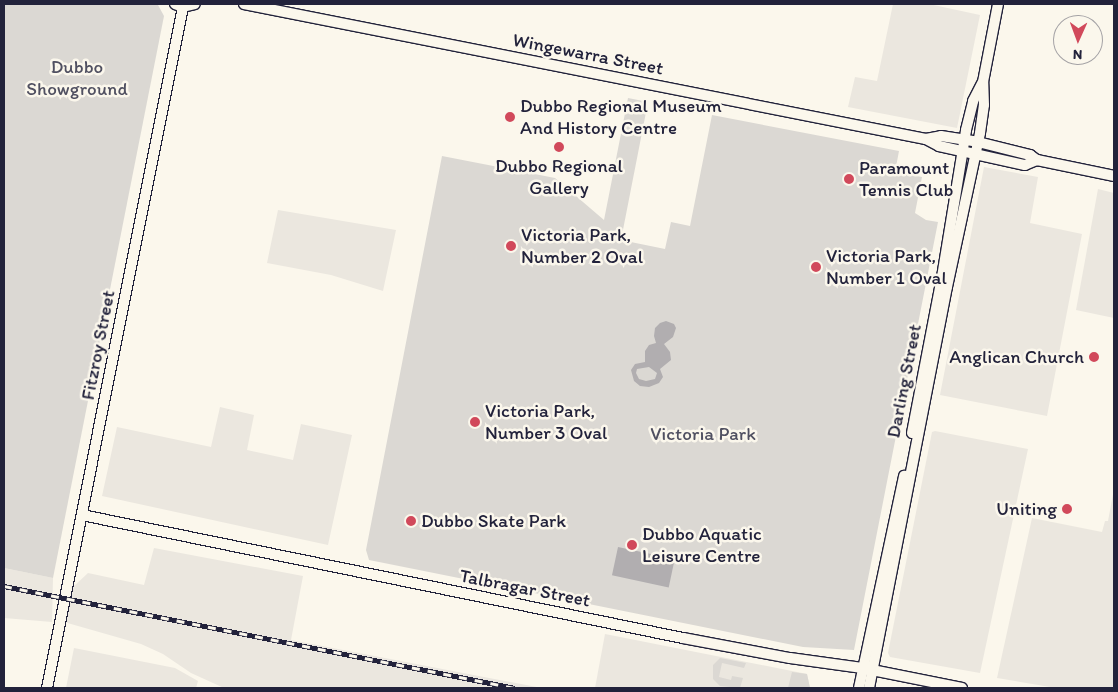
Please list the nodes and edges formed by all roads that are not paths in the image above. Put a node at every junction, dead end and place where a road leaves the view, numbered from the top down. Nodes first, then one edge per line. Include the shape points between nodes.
1 (195, 4) edge
2 (244, 4) edge
3 (998, 4) edge
4 (179, 6) edge
5 (983, 82) junction
6 (926, 139) junction
7 (965, 139) junction
8 (978, 142) junction
9 (963, 152) junction
10 (975, 154) junction
11 (1037, 160) junction
12 (1114, 176) edge
13 (82, 515) junction
14 (868, 669) junction
15 (47, 688) edge
16 (859, 688) edge
17 (869, 688) edge
18 (962, 688) edge

1 - 4 street
2 - 6 street, Wingewarra Street
3 - 5 street, Darling Street
4 - 13 street, Fitzroy Street
5 - 7 street, Darling Street via 973,101
5 - 8 street, Darling Street via 984,105
6 - 7 street, Wingewarra Street via 941,136
6 - 9 street, Wingewarra Street
7 - 8 street, Wingewarra Street
7 - 9 street, Darling Street
8 - 10 street, Darling Street
8 - 11 street, Wingewarra Street via 1030,154
9 - 10 street, Wingewarra Street
9 - 14 street, Darling Street
10 - 11 street, Wingewarra Street via 1025,164
10 - 14 street, Darling Street
11 - 12 street, Wingewarra Street
13 - 14 street, Talbragar Street via 694,640
13 - 15 street, Fitzroy Street
14 - 16 street, Darling Street
14 - 17 street, Darling Street
14 - 18 street, Talbragar Street

